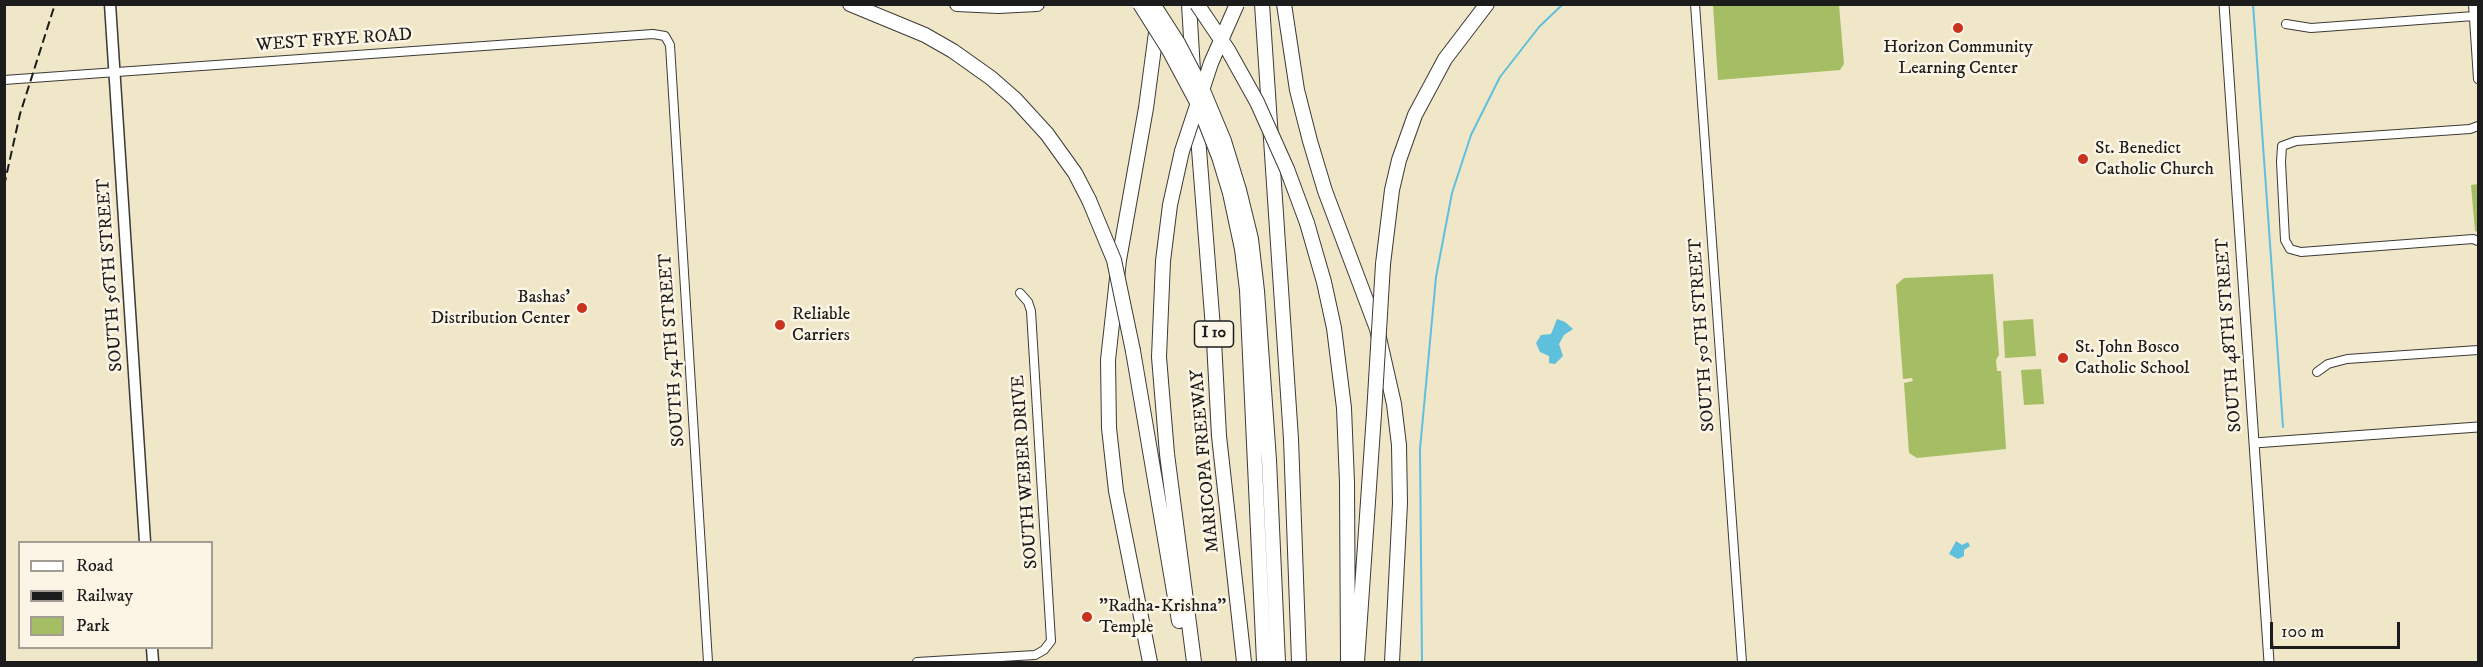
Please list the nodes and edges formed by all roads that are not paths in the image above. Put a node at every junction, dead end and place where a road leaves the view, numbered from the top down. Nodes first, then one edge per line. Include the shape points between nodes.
1 (110, 4) edge
2 (850, 4) edge
3 (957, 4) edge
4 (1037, 4) edge
5 (1140, 4) edge
6 (1153, 4) edge
7 (1158, 4) edge
8 (1188, 4) edge
9 (1197, 4) edge
10 (1237, 4) edge
11 (1262, 4) edge
12 (1284, 4) edge
13 (1487, 4) edge
14 (1695, 4) edge
15 (2224, 4) edge
16 (2473, 4) edge
17 (2474, 16) junction
18 (2286, 24) dead end
19 (665, 36) joint
20 (115, 72) junction
21 (2478, 79) edge
22 (4, 80) edge
23 (2478, 126) edge
24 (2478, 241) edge
25 (1020, 293) dead end
26 (2478, 350) edge
27 (2316, 372) dead end
28 (2478, 427) edge
29 (2254, 443) junction
30 (145, 541) edge
31 (708, 663) edge
32 (917, 663) edge
33 (1150, 663) edge
34 (1186, 663) edge
35 (1194, 663) edge
36 (1244, 663) edge
37 (1264, 663) edge
38 (1278, 663) edge
39 (1299, 663) edge
40 (1348, 663) edge
41 (1357, 663) edge
42 (1392, 663) edge
43 (1742, 663) edge
44 (2269, 663) edge

1 - 20 main road, SOUTH 56TH STREET
2 - 34 highway, bridge via 925,35 991,78 1047,134 1089,200 1114,260
3 - 4 highway
5 - 37 highway, bridge via 1199,106 1230,193 1242,249
6 - 38 highway, bridge via 1191,66 1211,109 1232,163 1248,223 1257,291
7 - 33 highway via 1151,73 1115,286 1108,370 1116,491
8 - 36 highway, MARICOPA FREEWAY / I 10 via 1219,436
9 - 40 highway, bridge via 1228,50 1280,151 1320,267 1344,408
10 - 35 highway, bridge via 1207,72 1182,150 1163,261 1159,357 1167,454
11 - 39 highway via 1291,439
12 - 42 highway via 1310,141 1377,329 1394,404 1400,503
13 - 41 highway, bridge via 1445,59 1415,115 1393,183 1383,264
14 - 43 street, SOUTH 50TH STREET
15 - 29 street, SOUTH 48TH STREET
16 - 17 street
17 - 18 street via 2311,28
17 - 21 street
19 - 20 street, WEST FRYE ROAD
19 - 31 street, SOUTH 54TH STREET via 670,45
20 - 22 street, WEST FRYE ROAD
20 - 30 main road, SOUTH 56TH STREET
23 - 24 street via 2296,141 2283,146 2280,162 2285,240 2290,249 2301,252
25 - 32 street, SOUTH WEBER DRIVE via 1031,311 1051,641 1035,655
26 - 27 street via 2347,359
28 - 29 street
29 - 44 street, SOUTH 48TH STREET

